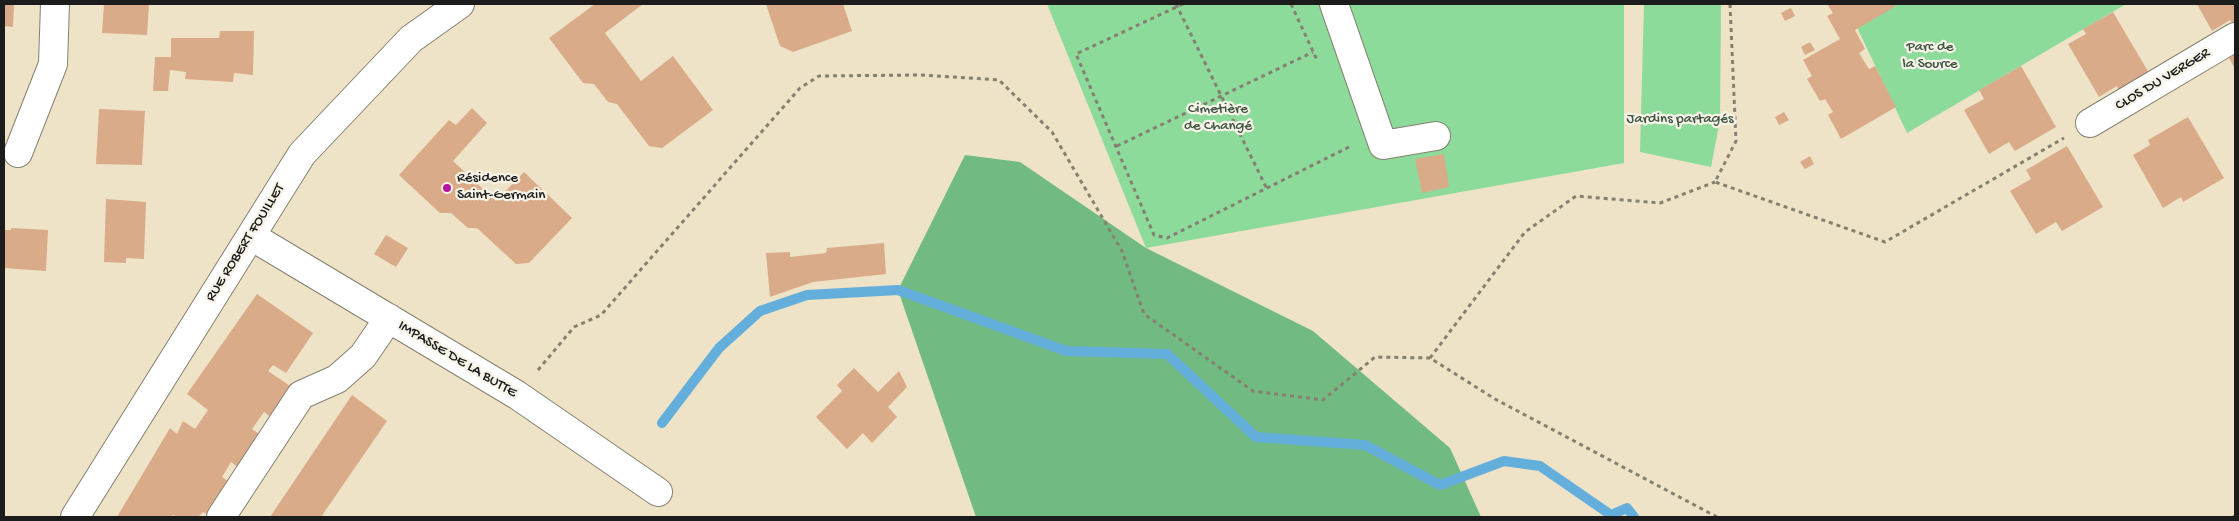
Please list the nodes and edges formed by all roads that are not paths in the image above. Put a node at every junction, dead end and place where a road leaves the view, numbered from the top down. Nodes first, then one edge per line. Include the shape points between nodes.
1 (55, 4) edge
2 (460, 4) edge
3 (1334, 4) edge
4 (2235, 37) edge
5 (2090, 123) road end
6 (1436, 136) dead end
7 (18, 153) dead end
8 (252, 236) junction
9 (389, 318) junction
10 (658, 492) dead end
11 (74, 517) edge
12 (221, 517) edge

1 - 7 street via 53,64
2 - 8 street, RUE ROBERT FOUILLET via 411,39 302,154
3 - 6 street via 1384,145
4 - 5 street, CLOS DU VERGER
8 - 9 street, IMPASSE DE LA BUTTE
8 - 11 street, RUE ROBERT FOUILLET
9 - 10 street, IMPASSE DE LA BUTTE via 516,396
9 - 12 street via 363,356 337,379 301,394

